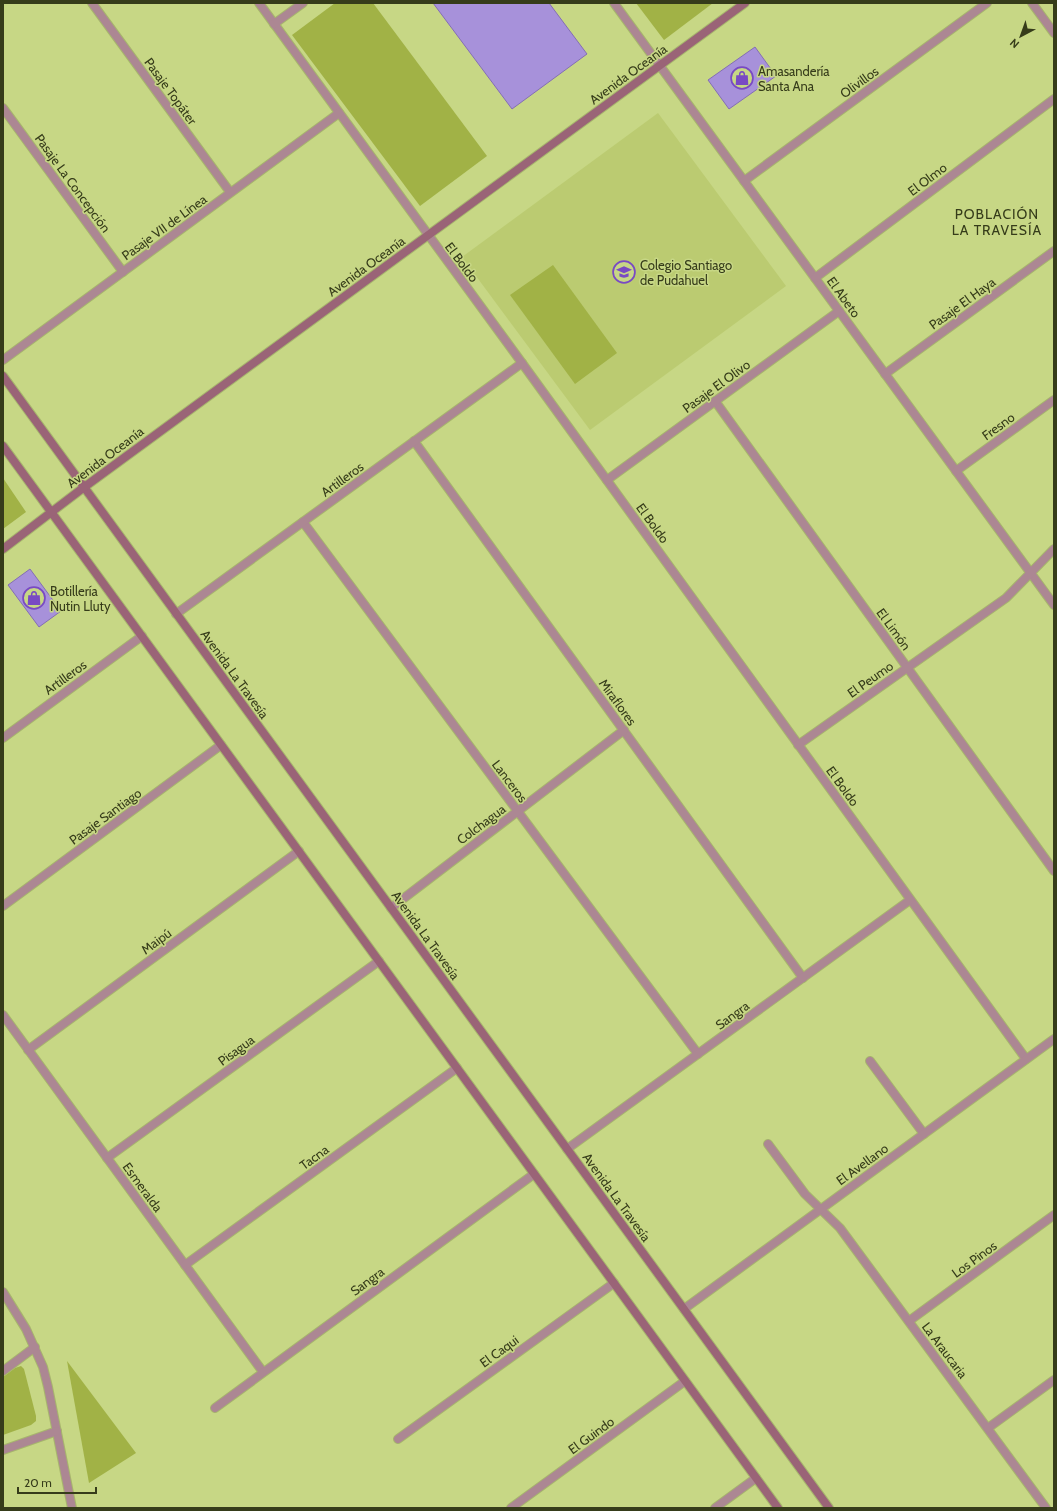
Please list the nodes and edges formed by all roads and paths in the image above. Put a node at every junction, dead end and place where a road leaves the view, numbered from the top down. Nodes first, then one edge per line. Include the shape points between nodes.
1 (92, 3) edge
2 (259, 3) edge
3 (303, 3) edge
4 (614, 3) edge
5 (745, 3) edge
6 (987, 3) edge
7 (1032, 3) edge
8 (274, 24) junction
9 (1054, 33) edge
10 (660, 65) junction
11 (1054, 99) edge
12 (3, 108) edge
13 (338, 113) junction
14 (744, 181) junction
15 (230, 192) junction
16 (428, 236) junction
17 (1054, 251) edge
18 (123, 272) junction
19 (815, 278) junction
20 (839, 311) junction
21 (3, 360) edge
22 (522, 364) junction
23 (885, 374) junction
24 (3, 376) edge
25 (1054, 400) edge
26 (715, 401) junction
27 (414, 441) junction
28 (3, 446) edge
29 (956, 471) junction
30 (607, 480) junction
31 (83, 488) junction
32 (52, 512) junction
33 (303, 522) junction
34 (3, 549) edge
35 (1054, 549) edge
36 (1031, 573) junction
37 (1054, 605) edge
38 (176, 614) junction
39 (142, 636) junction
40 (907, 668) junction
41 (624, 730) junction
42 (3, 738) edge
43 (221, 745) junction
44 (798, 745) junction
45 (517, 811) junction
46 (299, 851) junction
47 (1054, 871) edge
48 (910, 900) junction
49 (3, 906) edge
50 (391, 908) junction
51 (379, 961) junction
52 (803, 978) junction
53 (3, 1015) edge
54 (1054, 1039) edge
55 (28, 1050) junction
56 (698, 1054) junction
57 (1026, 1059) junction
58 (870, 1062) dead end
59 (457, 1068) junction
60 (924, 1134) junction
61 (768, 1144) dead end
62 (567, 1149) junction
63 (107, 1158) junction
64 (534, 1174) junction
65 (821, 1209) junction
66 (1054, 1215) edge
67 (185, 1265) junction
68 (614, 1283) junction
69 (3, 1292) edge
70 (684, 1309) junction
71 (909, 1321) junction
72 (35, 1347) junction
73 (3, 1371) edge
74 (263, 1372) junction
75 (1054, 1380) edge
76 (685, 1381) junction
77 (215, 1408) dead end
78 (988, 1428) junction
79 (57, 1431) junction
80 (398, 1438) dead end
81 (3, 1450) edge
82 (756, 1478) junction
83 (72, 1508) edge
84 (511, 1508) edge
85 (715, 1508) edge
86 (778, 1508) edge
87 (829, 1508) edge
88 (1046, 1508) edge

1 - 15 street, Pasaje Topáter
2 - 8 street, El Boldo
3 - 8 street
4 - 10 street, El Abeto
5 - 10 street, Avenida Oceanía
6 - 14 street, Olivillos
7 - 9 street
8 - 13 street, El Boldo
10 - 14 street, El Abeto
10 - 16 street, Avenida Oceanía
11 - 19 street, El Olmo
12 - 18 street, Pasaje La Concepción
13 - 15 street, Pasaje VII de Línea
13 - 16 street, El Boldo
14 - 19 street, El Abeto
15 - 18 street, Pasaje VII de Línea
16 - 22 street, El Boldo
16 - 31 street, Avenida Oceanía
17 - 23 street, Pasaje El Haya
18 - 21 street, Pasaje VII de Línea
19 - 20 street, El Abeto
20 - 23 street, El Abeto
20 - 26 street, Pasaje El Olivo
22 - 27 street, Artilleros
22 - 30 street, El Boldo
23 - 29 street, El Abeto
24 - 31 street, Avenida La Travesía
25 - 29 street, Fresno
26 - 30 street, Pasaje El Olivo
26 - 40 street, El Limón
27 - 33 street, Artilleros
27 - 41 street, Miraflores
28 - 32 street
29 - 36 street, El Abeto
30 - 44 street, El Boldo
31 - 32 street, Avenida Oceanía
31 - 38 street, Avenida La Travesía
32 - 34 street, Avenida Oceanía
32 - 39 street
33 - 38 street, Artilleros
33 - 45 street, Lanceros
35 - 36 street, El Peumo
36 - 37 street, El Abeto
36 - 40 street, El Peumo via 1006,598
38 - 50 street, Avenida La Travesía
39 - 42 street, Artilleros
39 - 43 street
40 - 44 street, El Peumo
40 - 47 street, El Limón
41 - 45 street, Colchagua
41 - 52 street, Miraflores
43 - 46 street
43 - 49 street, Pasaje Santiago
44 - 48 street, El Boldo
45 - 50 street, Colchagua
45 - 56 street, Lanceros
46 - 51 street
46 - 55 street, Maipú
48 - 52 street, Sangra
48 - 57 street, El Boldo
50 - 62 street, Avenida La Travesía
51 - 59 street
51 - 63 street, Pisagua
52 - 56 street, Sangra
53 - 55 street, Esmeralda
54 - 57 street, El Avellano
55 - 63 street, Esmeralda
56 - 62 street, Sangra
57 - 60 street, El Avellano
58 - 60 street
59 - 64 street
59 - 67 street, Tacna
60 - 65 street, El Avellano
61 - 65 street, La Araucaria via 805,1194
62 - 70 street, Avenida La Travesía
63 - 67 street, Esmeralda
64 - 68 street
64 - 74 street, Sangra
65 - 70 street, El Avellano
65 - 71 street, La Araucaria via 840,1228
66 - 71 street, Los Pinos
67 - 74 street, Esmeralda
68 - 76 street
68 - 80 street, El Caqui
69 - 72 street
70 - 87 street, Avenida La Travesía
71 - 78 street, La Araucaria
72 - 73 street
72 - 79 street via 43,1367
74 - 77 street, Sangra
75 - 78 street
76 - 82 street
76 - 84 street, El Guindo
78 - 88 street, La Araucaria
79 - 81 street
79 - 83 street
82 - 85 street
82 - 86 street

